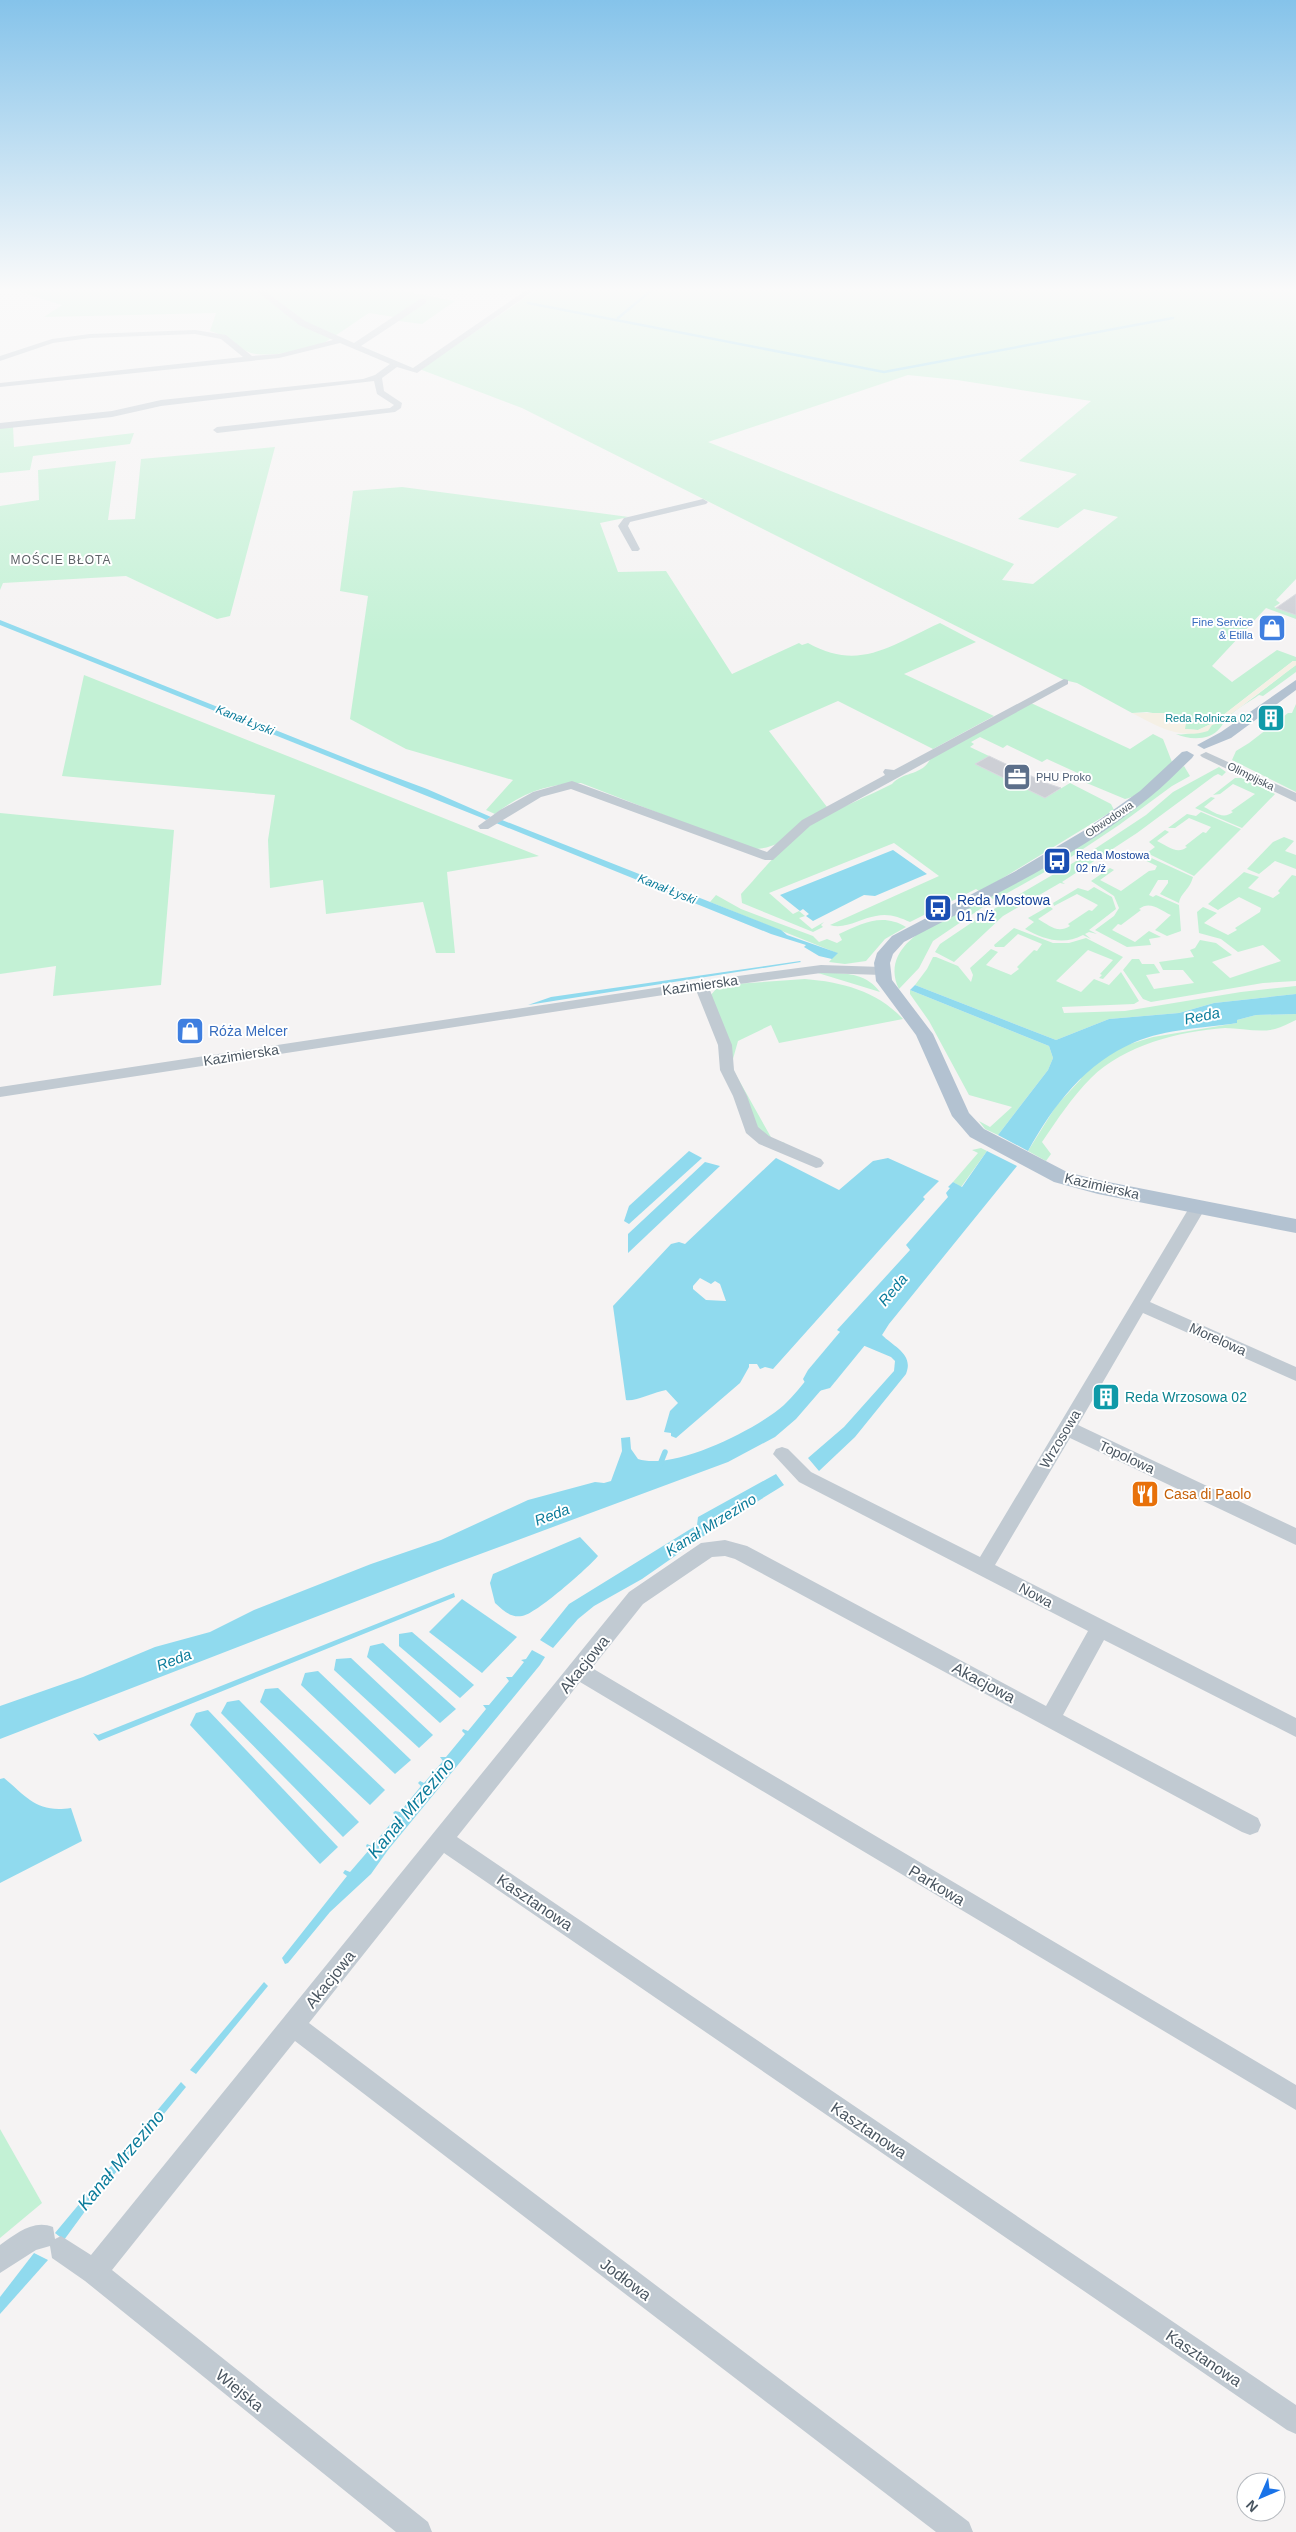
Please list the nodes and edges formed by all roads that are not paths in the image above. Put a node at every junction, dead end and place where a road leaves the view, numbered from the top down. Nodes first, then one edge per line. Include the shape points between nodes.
1 (143, 407) edge
2 (396, 407) edge
3 (0, 426) edge
4 (217, 430) dead end
5 (704, 502) dead end
6 (635, 549) dead end
7 (1064, 682) dead end
8 (1296, 684) edge
9 (1205, 750) junction
10 (1296, 798) edge
11 (484, 826) dead end
12 (882, 970) junction
13 (701, 985) junction
14 (0, 1092) edge
15 (816, 1163) dead end
16 (1198, 1207) junction
17 (1296, 1226) edge
18 (1140, 1305) junction
19 (1296, 1374) edge
20 (1067, 1428) junction
21 (782, 1454) dead end
22 (1296, 1537) edge
23 (984, 1567) junction
24 (1100, 1629) junction
25 (579, 1671) junction
26 (1052, 1718) junction
27 (1296, 1728) edge
28 (1250, 1825) dead end
29 (442, 1840) junction
30 (293, 2025) junction
31 (1296, 2098) edge
32 (0, 2260) edge
33 (94, 2272) junction
34 (1296, 2421) edge
35 (418, 2532) edge
36 (958, 2532) edge

1 - 3 street
2 - 4 street
5 - 6 street via 627,520 623,526
7 - 11 street via 806,823 769,857 572,785 520,802
8 - 9 main road
9 - 10 street, Olimpijska
9 - 12 main road, Obwodowa via 1198,757 1187,756 1145,794 1090,833 1012,880 898,939 885,953
12 - 13 street, Kazimierska via 821,969
12 - 16 main road, Kazimierska via 884,980 924,1034 961,1116 985,1139 1061,1178
13 - 14 street, Kazimierska
13 - 15 street via 725,1045 728,1070 751,1129 764,1140
16 - 17 main road, Kazimierska
16 - 18 street, Wrzosowa
18 - 19 street, Morelowa
18 - 20 street, Wrzosowa
20 - 22 street, Topolowa
20 - 23 street, Wrzosowa
21 - 23 street, Nowa via 805,1477
23 - 24 street, Nowa
24 - 26 street
24 - 27 street, Nowa
25 - 26 street, Akacjowa via 636,1598 708,1549 724,1548 740,1552
25 - 29 street, Akacjowa
25 - 31 street, Parkowa
26 - 28 street, Akacjowa
29 - 30 street, Akacjowa
29 - 34 street, Kasztanowa
30 - 33 street, Akacjowa
30 - 36 street, Jodłowa
32 - 33 street, Wiejska via 31,2239 53,2243
33 - 35 street, Wiejska

